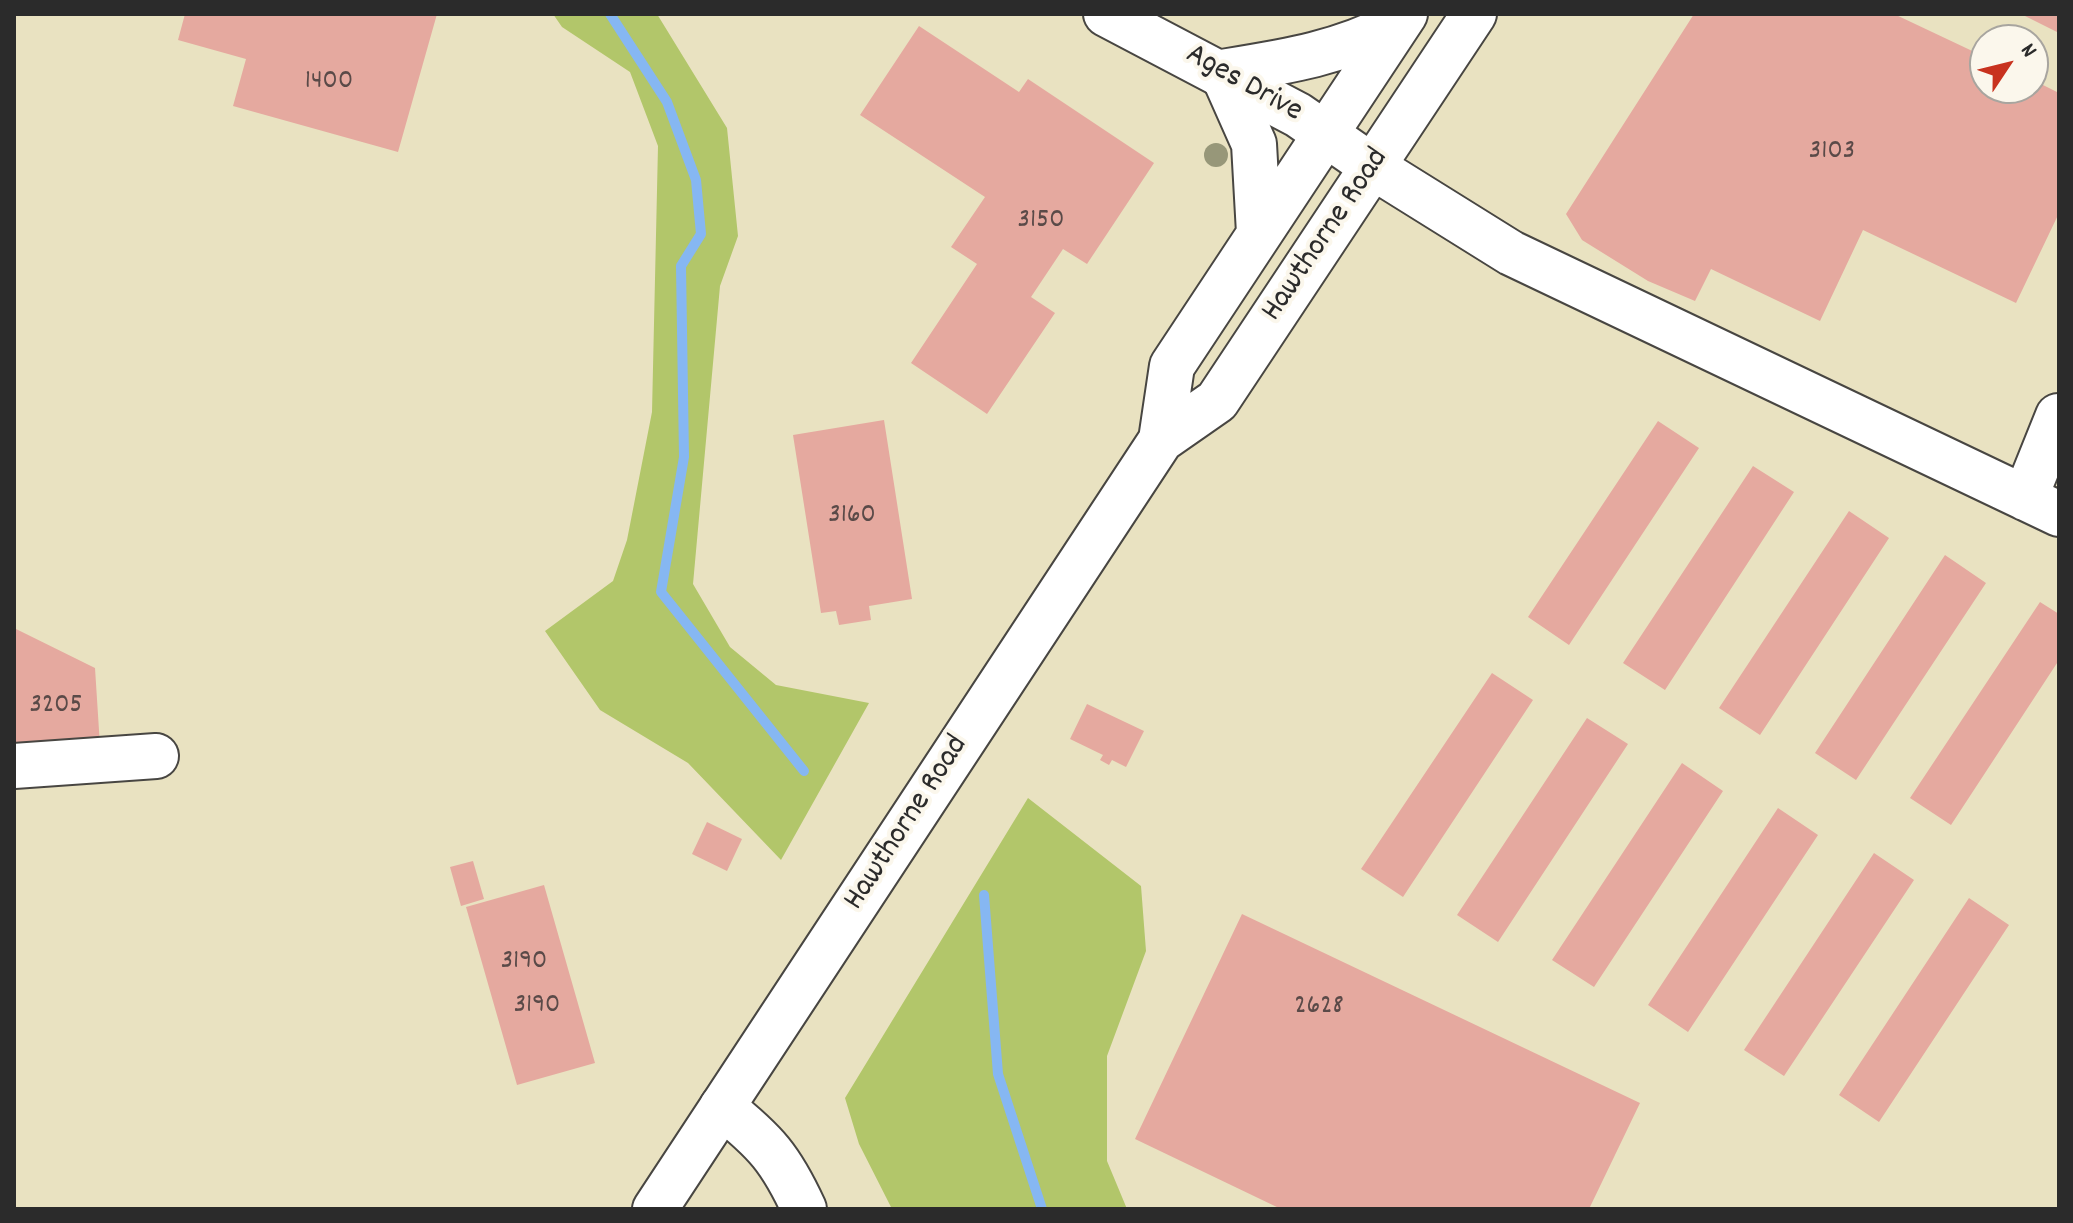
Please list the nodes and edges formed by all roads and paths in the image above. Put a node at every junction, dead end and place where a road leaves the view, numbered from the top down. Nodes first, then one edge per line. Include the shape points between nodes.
1 (1106, 14) edge
2 (1474, 14) edge
3 (1402, 19) edge
4 (1222, 72) junction
5 (1325, 132) junction
6 (1373, 167) junction
7 (1259, 233) junction
8 (2058, 416) edge
9 (1161, 440) junction
10 (2042, 506) edge
11 (156, 756) dead end
12 (14, 766) edge
13 (722, 1107) junction
14 (655, 1209) edge
15 (804, 1209) edge

1 - 4 main road, Ages Drive
2 - 6 main road, Hawthorne Road
3 - 4 main road via 1353,45 1314,57
3 - 5 main road, Hawthorne Road
4 - 5 main road, Ages Drive
4 - 7 main road via 1254,144
5 - 6 main road, Ages Drive
5 - 7 main road, Hawthorne Road
6 - 9 main road, Hawthorne Road via 1217,401
6 - 10 main road, Ages Drive via 1511,253
7 - 9 main road, Hawthorne Road via 1172,366
8 - 10 main road
9 - 13 main road, Hawthorne Road
11 - 12 main road
13 - 14 main road, Hawthorne Road
13 - 15 main road via 763,1139

